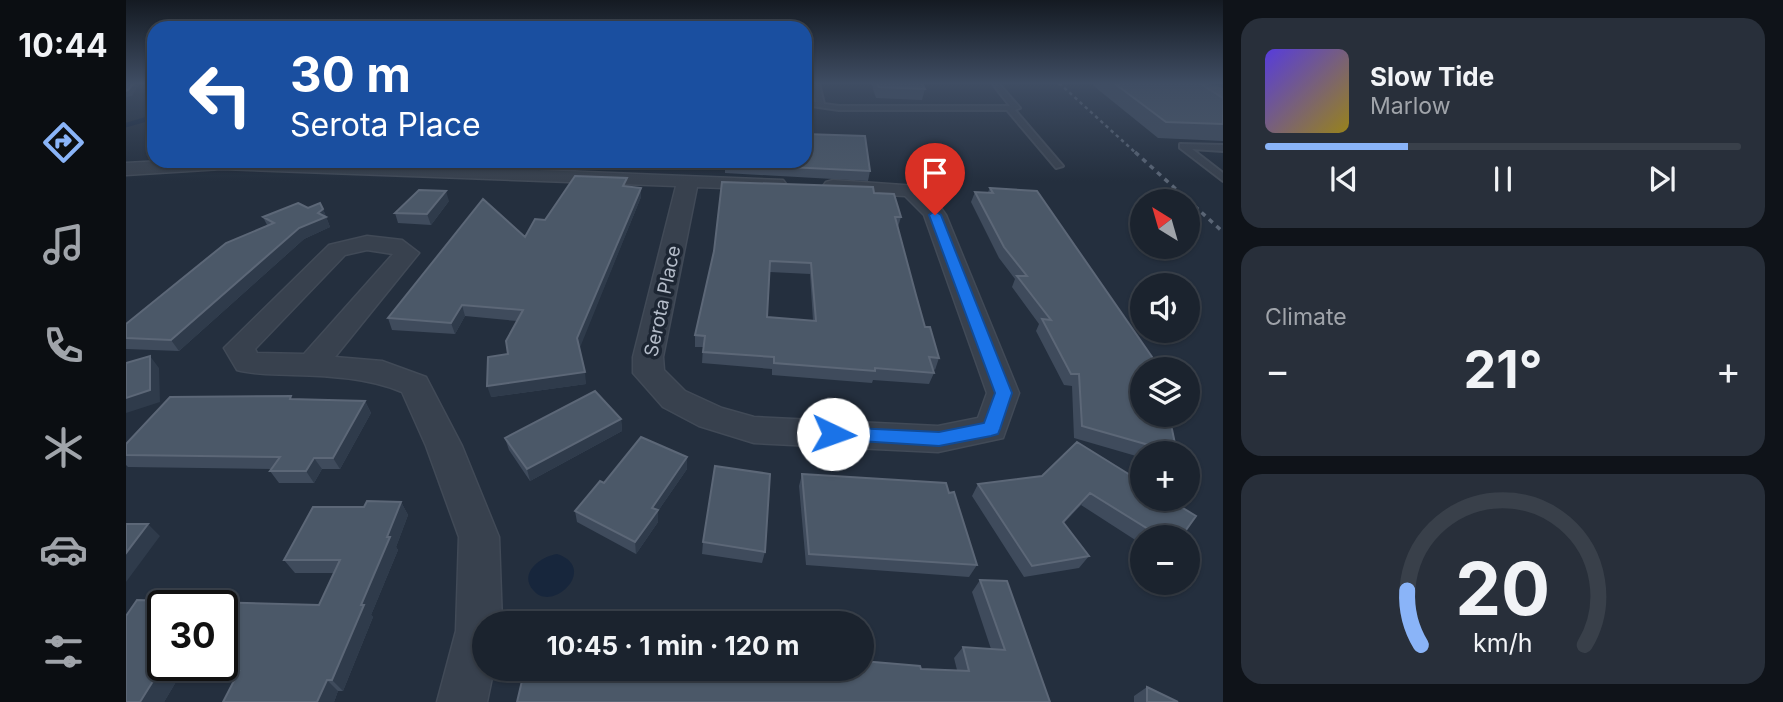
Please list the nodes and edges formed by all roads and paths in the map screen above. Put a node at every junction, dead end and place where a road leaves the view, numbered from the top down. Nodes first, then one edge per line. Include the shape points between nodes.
1 (1015, 116) edge
2 (1223, 148) edge
3 (1059, 166) dead end
4 (147, 168) edge
5 (359, 168) edge
6 (126, 169) edge
7 (1223, 178) edge
8 (688, 180) junction
9 (312, 365) junction
10 (462, 702) edge

1 - 3 lane
2 - 7 lane via 1183,146
4 - 6 street, Serota Place
5 - 8 street, Serota Place
8 - 8 street, Serota Place via 648,357 649,373 674,399 754,430 939,439 991,429 1003,393 926,202 910,190
9 - 9 street via 399,263 407,253 394,245 367,243 337,250 239,348 248,363
9 - 10 street via 382,372 415,385 440,436 479,537 479,631

